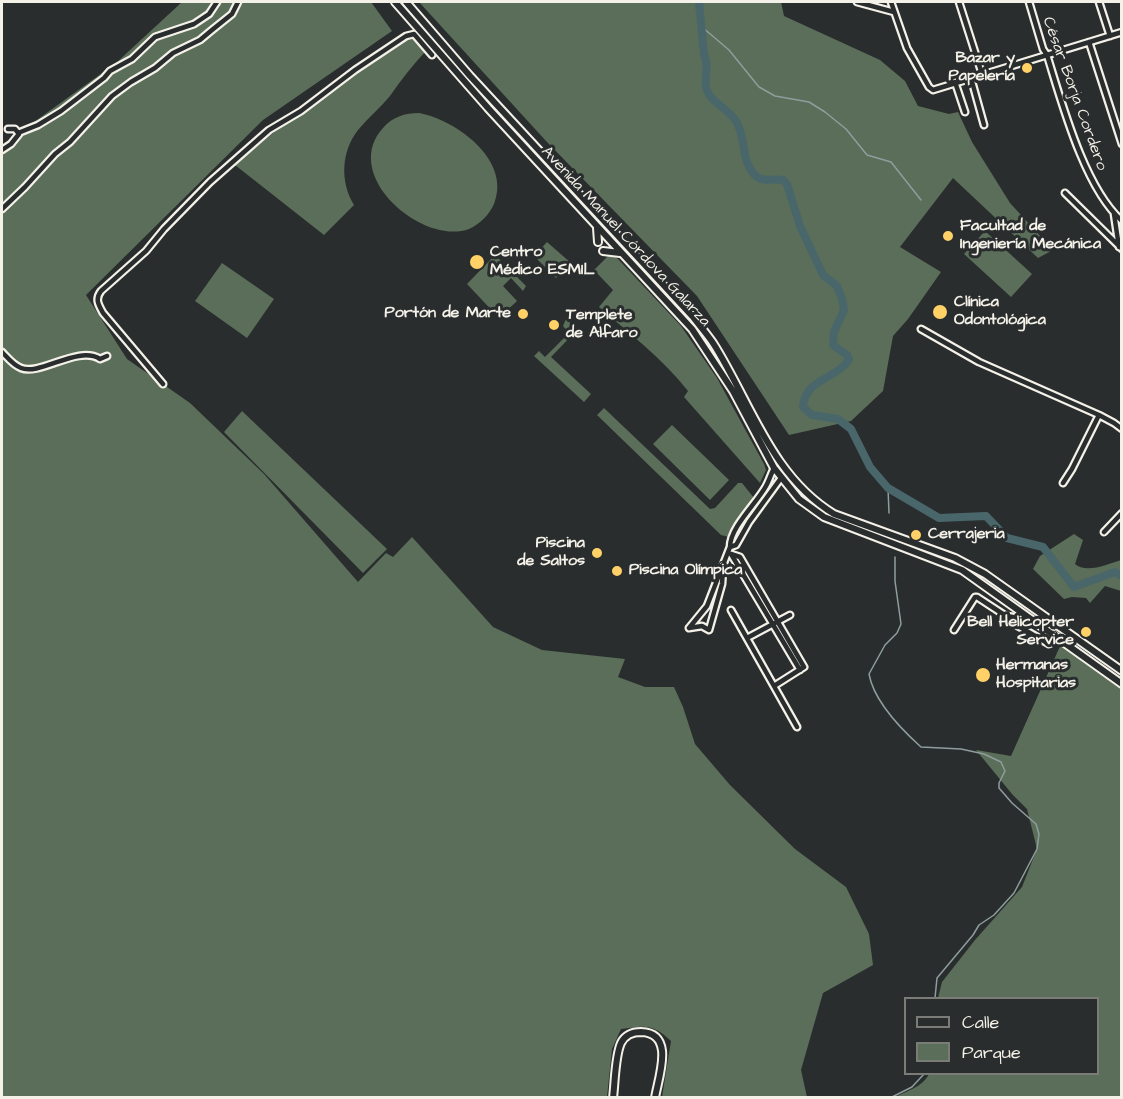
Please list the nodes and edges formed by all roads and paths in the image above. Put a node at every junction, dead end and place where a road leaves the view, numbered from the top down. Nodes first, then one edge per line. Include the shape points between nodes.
1 (217, 2) edge
2 (238, 2) edge
3 (395, 2) edge
4 (406, 2) edge
5 (857, 2) edge
6 (891, 2) edge
7 (959, 2) edge
8 (1029, 2) edge
9 (1099, 2) edge
10 (894, 12) junction
11 (1122, 32) edge
12 (1110, 36) junction
13 (1089, 42) junction
14 (1047, 55) junction
15 (432, 56) dead end
16 (982, 74) junction
17 (971, 78) junction
18 (955, 82) junction
19 (965, 112) dead end
20 (984, 125) dead end
21 (8, 129) dead end
22 (18, 133) junction
23 (1122, 144) edge
24 (2, 150) edge
25 (1065, 193) dead end
26 (2, 209) edge
27 (1114, 214) junction
28 (1122, 221) edge
29 (597, 227) junction
30 (598, 242) dead end
31 (1120, 248) edge
32 (603, 251) dead end
33 (621, 253) junction
34 (921, 329) dead end
35 (2, 352) edge
36 (107, 356) dead end
37 (163, 384) dead end
38 (1099, 415) junction
39 (1122, 429) edge
40 (774, 468) junction
41 (781, 478) junction
42 (1062, 483) dead end
43 (1122, 513) edge
44 (866, 530) junction
45 (1104, 532) dead end
46 (730, 551) junction
47 (723, 567) junction
48 (731, 610) dead end
49 (790, 615) dead end
50 (776, 624) junction
51 (954, 630) dead end
52 (1068, 632) junction
53 (747, 638) junction
54 (1060, 639) junction
55 (1122, 671) edge
56 (1122, 684) edge
57 (774, 686) junction
58 (797, 726) dead end
59 (613, 1098) edge
60 (655, 1098) edge

1 - 22 street via 209,14 194,24 155,37 132,59 110,71 61,111
2 - 26 street via 231,14 200,40 173,53 112,96
3 - 29 main road, Avenida Manuel Córdova Galarza
4 - 44 main road, Avenida Manuel Córdova Galarza via 693,317 712,342 770,448 798,485 824,508
5 - 10 street
6 - 10 street
7 - 16 street
8 - 14 street, César Borja Cordero
9 - 12 street
10 - 18 street via 911,56 931,89
11 - 12 street
12 - 13 street
13 - 14 street
13 - 23 street
14 - 16 street
14 - 27 street, César Borja Cordero via 1084,166
15 - 37 street via 418,36 406,36 269,130 210,182 101,291 98,304
16 - 17 street
17 - 18 street
17 - 20 street
18 - 19 street
21 - 22 street
22 - 24 street via 17,139
25 - 31 street
27 - 28 street, César Borja Cordero
27 - 31 street
29 - 30 main road
29 - 33 main road, Avenida Manuel Córdova Galarza
32 - 33 main road
33 - 40 main road, Avenida Manuel Córdova Galarza via 705,346
34 - 38 street via 987,366
35 - 36 street via 27,369 65,358
38 - 39 street
38 - 42 street
40 - 41 main road, Avenida Manuel Córdova Galarza
40 - 46 street via 730,541
41 - 44 main road, Avenida Manuel Córdova Galarza via 816,512
41 - 46 street
43 - 45 street
44 - 52 main road, Avenida Manuel Córdova Galarza via 955,558 985,574
44 - 54 main road, Avenida Manuel Córdova Galarza via 962,570
46 - 47 street
46 - 50 street via 740,557
47 - 47 street via 707,606 688,628 702,626 709,630
48 - 53 street
49 - 50 street
50 - 53 street
50 - 57 street via 800,670
51 - 54 street via 977,597 1006,616 1005,623 1013,623 1049,644
52 - 54 main road
52 - 55 main road, Avenida Manuel Córdova Galarza
53 - 57 street
54 - 56 main road, Avenida Manuel Córdova Galarza
57 - 58 street
59 - 60 main road via 621,1044 627,1036 645,1032 658,1040 663,1049

